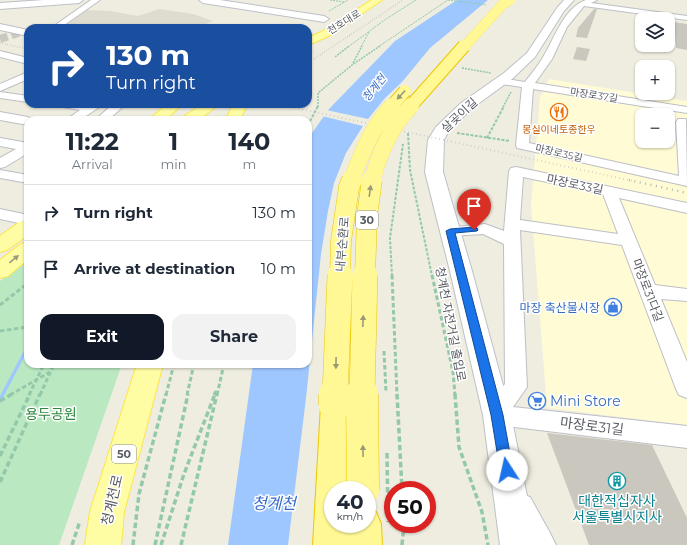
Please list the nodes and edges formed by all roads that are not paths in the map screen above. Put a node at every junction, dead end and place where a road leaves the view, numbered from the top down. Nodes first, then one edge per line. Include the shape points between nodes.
1 (79, 0) edge
2 (96, 0) edge
3 (203, 0) edge
4 (221, 0) edge
5 (378, 0) edge
6 (510, 0) edge
7 (593, 0) edge
8 (576, 2) edge
9 (495, 3) edge
10 (0, 6) edge
11 (273, 10) junction
12 (687, 18) edge
13 (61, 24) edge
14 (313, 26) dead end
15 (0, 27) tunnel mouth
16 (24, 32) edge
17 (312, 40) edge
18 (0, 54) edge
19 (537, 59) junction
20 (24, 60) edge
21 (14, 68) dead end
22 (24, 69) edge
23 (24, 76) edge
24 (0, 79) edge
25 (14, 81) junction
26 (24, 82) edge
27 (503, 82) junction
28 (528, 85) junction
29 (0, 88) edge
30 (0, 95) edge
31 (24, 98) edge
32 (91, 108) edge
33 (115, 108) edge
34 (171, 108) edge
35 (207, 109) edge
36 (0, 116) edge
37 (78, 116) edge
38 (106, 116) edge
39 (161, 116) edge
40 (195, 116) edge
41 (684, 116) edge
42 (24, 120) edge
43 (0, 142) edge
44 (24, 146) edge
45 (24, 149) edge
46 (685, 154) edge
47 (0, 164) edge
48 (0, 174) edge
49 (24, 178) edge
50 (686, 182) edge
51 (609, 191) junction
52 (687, 208) edge
53 (0, 214) edge
54 (24, 219) edge
55 (24, 228) edge
56 (450, 231) junction
57 (512, 233) junction
58 (629, 241) junction
59 (0, 246) edge
60 (24, 251) edge
61 (0, 271) edge
62 (648, 291) junction
63 (687, 295) edge
64 (149, 368) edge
65 (687, 389) edge
66 (496, 412) junction
67 (687, 437) edge
68 (363, 481) edge
69 (512, 498) junction
70 (109, 543) edge
71 (331, 545) edge
72 (518, 545) edge
73 (538, 545) edge

1 - 10 main road
2 - 13 street
3 - 11 main road via 265,11
4 - 11 main road
5 - 17 main road, 천호대로
68 -> 6 highway, 내부순환로 / 30, bridge via 362,355 366,230 371,186 378,159 401,116 487,21
7 - 8 street
8 - 12 street
8 - 19 main road, 살곶이길 via 567,2 560,10 532,55
9 -> 71 highway, 내부순환로 / 30, bridge via 445,50 383,116 369,136 349,187 341,241 338,296
11 - 14 main road, 천호대로 via 328,15
15 - 16 main road
18 - 20 street
19 - 27 main road, 살곶이길
19 - 28 street
21 - 22 street
23 - 25 street
24 - 25 street
25 - 26 street
25 - 29 street
27 - 28 street, 마장로37길
27 - 56 main road, 살곶이길 via 466,106 441,130 436,140 434,172
28 - 41 street, 마장로37길
28 - 50 street, 마장로35길 via 522,145
30 - 31 street
32 - 37 street
33 - 38 street
34 - 39 main road
35 - 40 main road
36 - 42 street
41 - 46 street
43 - 44 street
45 - 47 street
46 - 50 street
48 - 49 street
51 - 52 street, 마장로33길
51 - 57 street, 마장로33길 via 516,171
51 - 58 street, 마장로31다길
53 - 54 street
55 - 59 main road
56 - 57 street via 485,229
56 - 66 main road, 살곶이길
57 - 58 street
57 - 66 street, 마장로33길 via 516,387
58 - 62 street, 마장로31다길
61 -> 60 main road
62 - 63 street
62 - 65 street, 마장로31다길
64 - 70 main road, 청계천로 / 50 via 107,512
66 - 67 street, 마장로31길
66 - 69 main road, 살곶이길
69 - 72 main road, 살곶이길
69 - 73 main road

